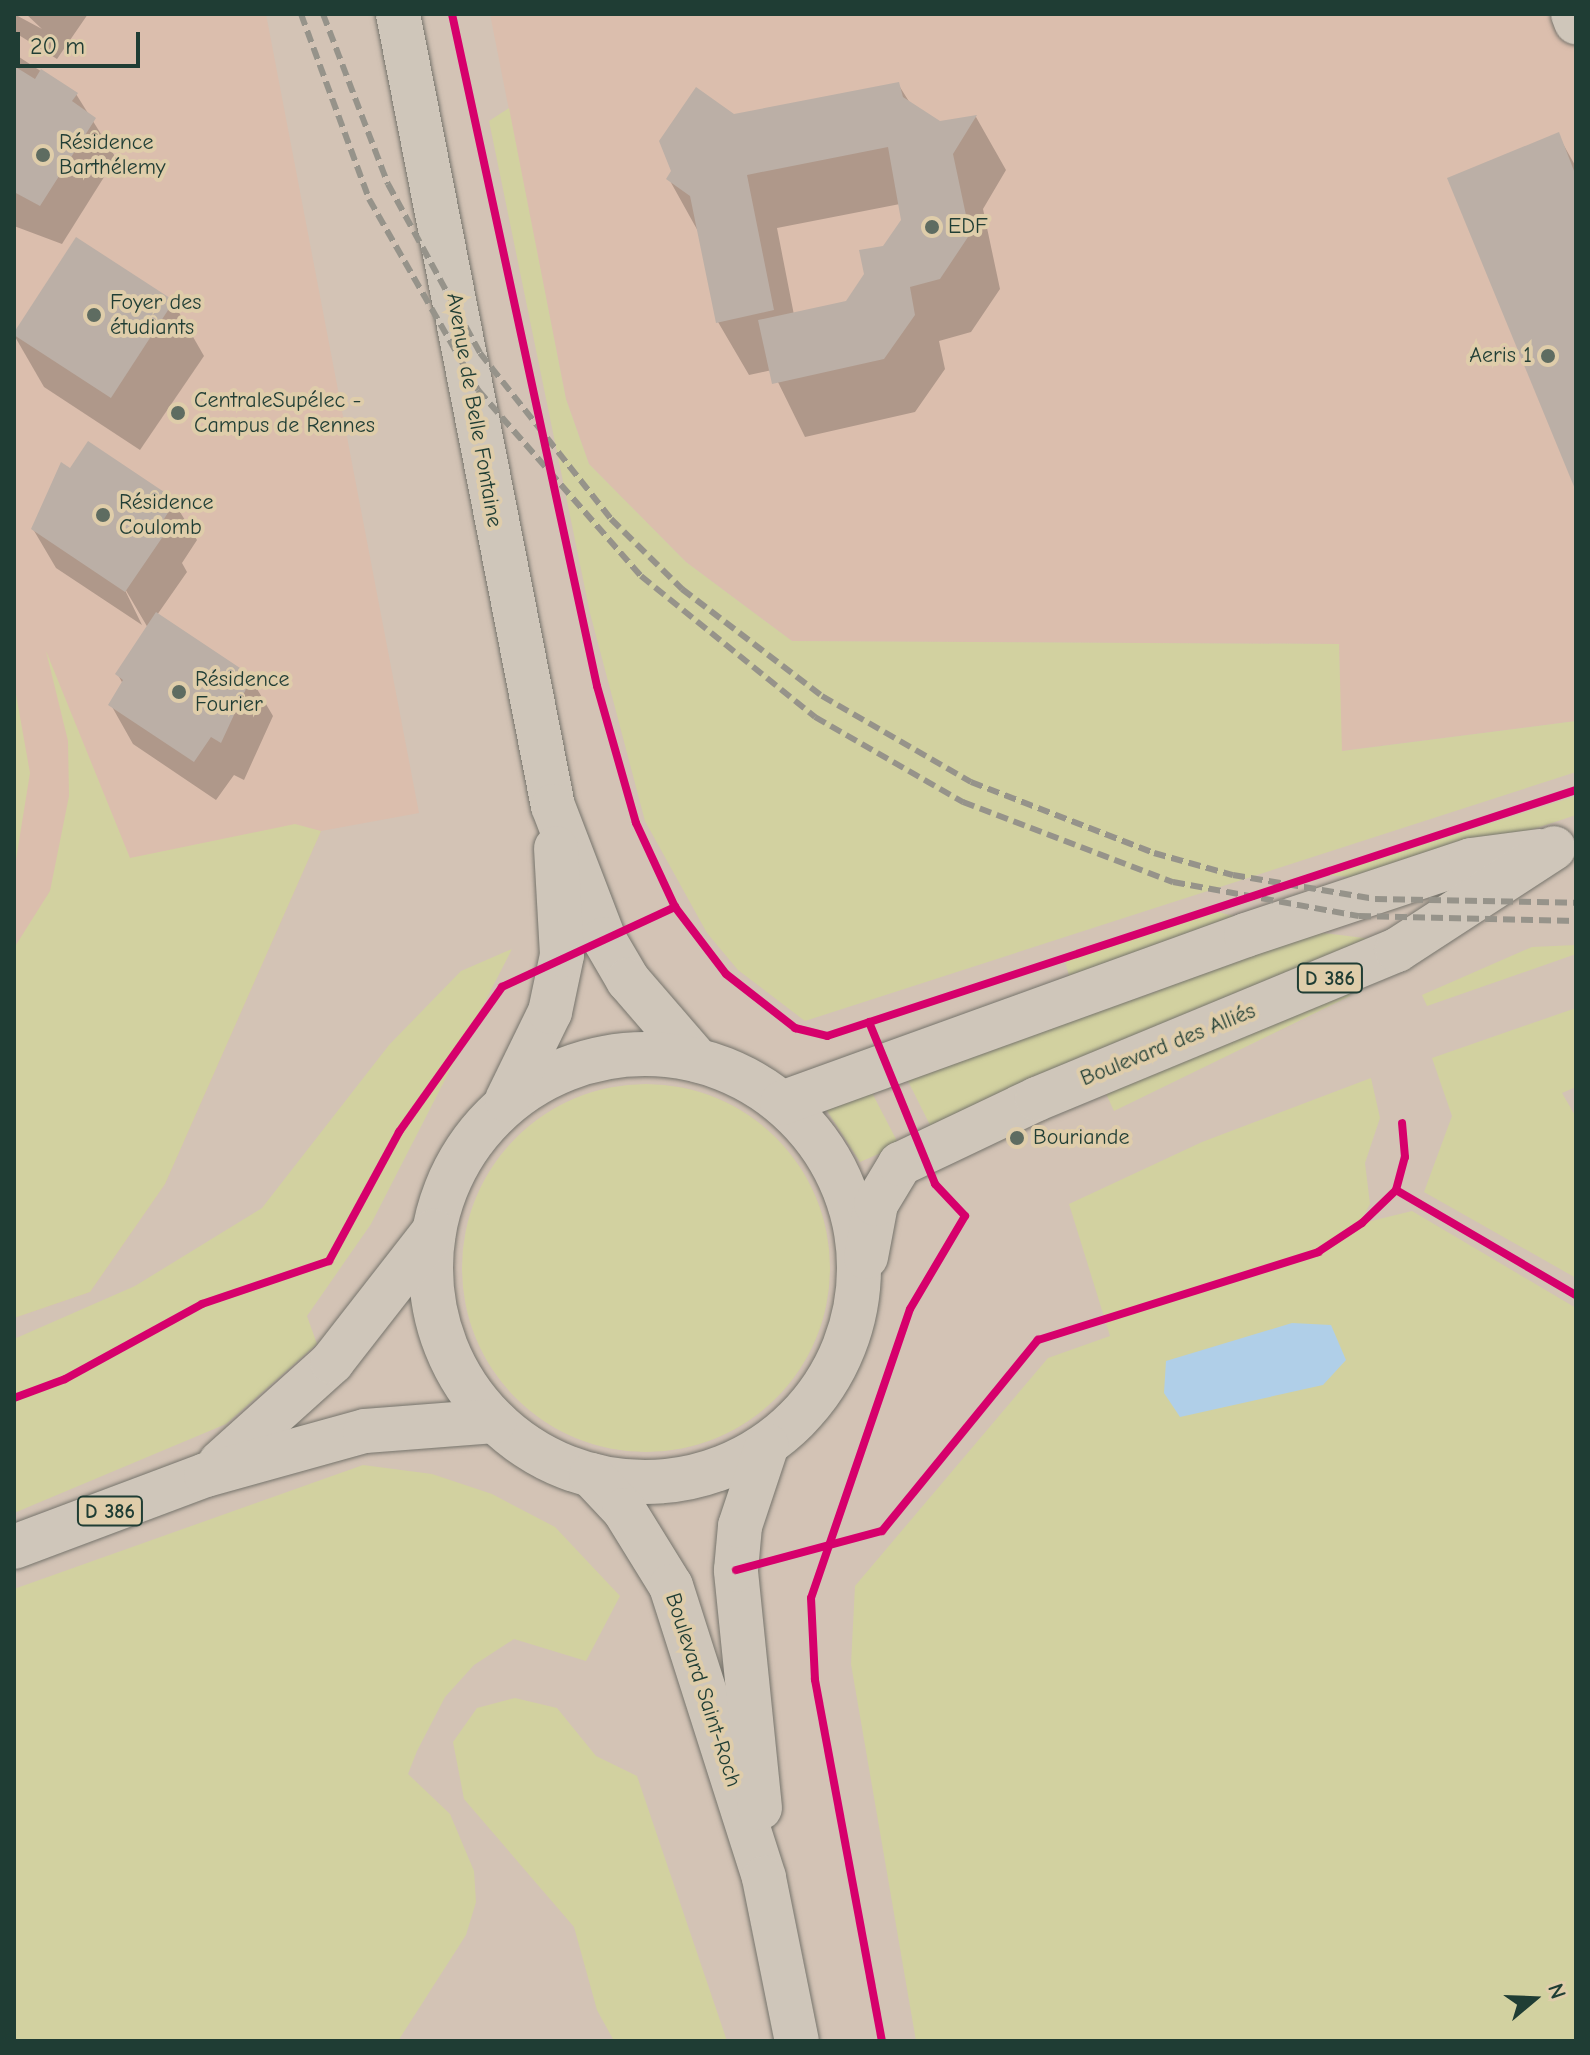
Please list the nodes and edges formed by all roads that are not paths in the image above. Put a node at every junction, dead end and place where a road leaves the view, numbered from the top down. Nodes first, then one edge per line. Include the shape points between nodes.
1 (398, 14) edge
2 (1573, 14) edge
3 (1576, 22) edge
4 (553, 806) junction
5 (1565, 845) edge
6 (697, 1060) junction
7 (782, 1103) junction
8 (502, 1107) junction
9 (434, 1231) junction
10 (858, 1298) junction
11 (495, 1421) junction
12 (767, 1445) junction
13 (206, 1475) junction
14 (591, 1475) junction
15 (14, 1547) edge
16 (764, 1878) junction
17 (797, 2041) edge

1 - 4 main road, Avenue de Belle Fontaine
2 - 3 main road
4 - 6 main road, Avenue de Belle Fontaine via 604,939 628,980
4 - 8 main road, Avenue de Belle Fontaine via 562,955 550,1012
5 - 7 main road, Boulevard des Alliés / D 386 via 1426,875
5 - 10 main road, Boulevard des Alliés / D 386 via 1397,950 1037,1099 900,1164 876,1204
6 - 7 main road
6 - 8 main road via 640,1054 594,1059
7 - 10 main road via 836,1170 859,1254
8 - 9 main road via 458,1163
9 - 11 main road via 431,1272 448,1353
9 - 13 main road via 332,1362
10 - 12 main road via 824,1386
11 - 13 main road via 365,1431
11 - 14 main road via 524,1445
12 - 14 main road via 700,1476 626,1482
12 - 16 main road, Boulevard Saint-Roch via 740,1526 736,1570
13 - 15 main road, D 386
14 - 16 main road, Boulevard Saint-Roch via 624,1510 671,1586
16 - 17 main road, Boulevard Saint-Roch

